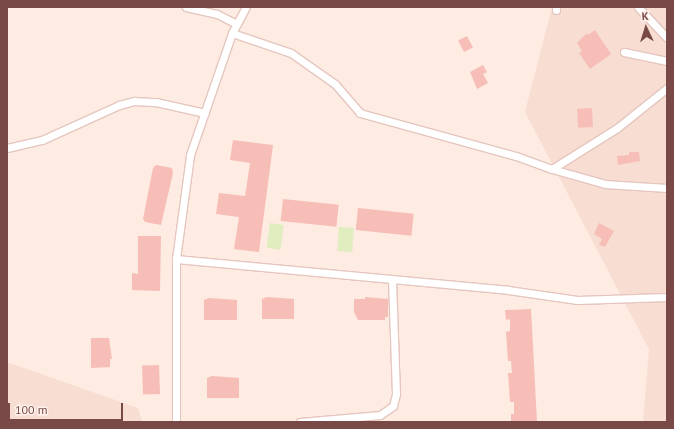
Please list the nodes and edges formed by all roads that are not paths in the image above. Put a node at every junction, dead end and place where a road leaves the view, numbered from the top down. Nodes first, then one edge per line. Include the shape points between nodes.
1 (186, 7) edge
2 (246, 7) edge
3 (638, 7) edge
4 (237, 24) junction
5 (232, 33) junction
6 (667, 38) edge
7 (624, 52) dead end
8 (667, 61) edge
9 (667, 88) edge
10 (205, 113) junction
11 (7, 148) edge
12 (552, 169) junction
13 (667, 188) edge
14 (176, 259) junction
15 (392, 280) junction
16 (667, 297) edge
17 (176, 422) edge
18 (300, 422) edge

1 - 4 street via 217,14
2 - 4 street
3 - 6 street
4 - 5 street
5 - 10 street
5 - 12 street via 291,53 335,84 360,112 516,156
7 - 8 street
9 - 12 street via 617,128
10 - 11 street via 156,102 134,101 119,105 42,140
10 - 14 street via 190,155
12 - 13 street via 605,184
14 - 15 street
14 - 17 street
15 - 16 street via 508,290 577,300
15 - 18 street via 396,394 392,406 380,415

